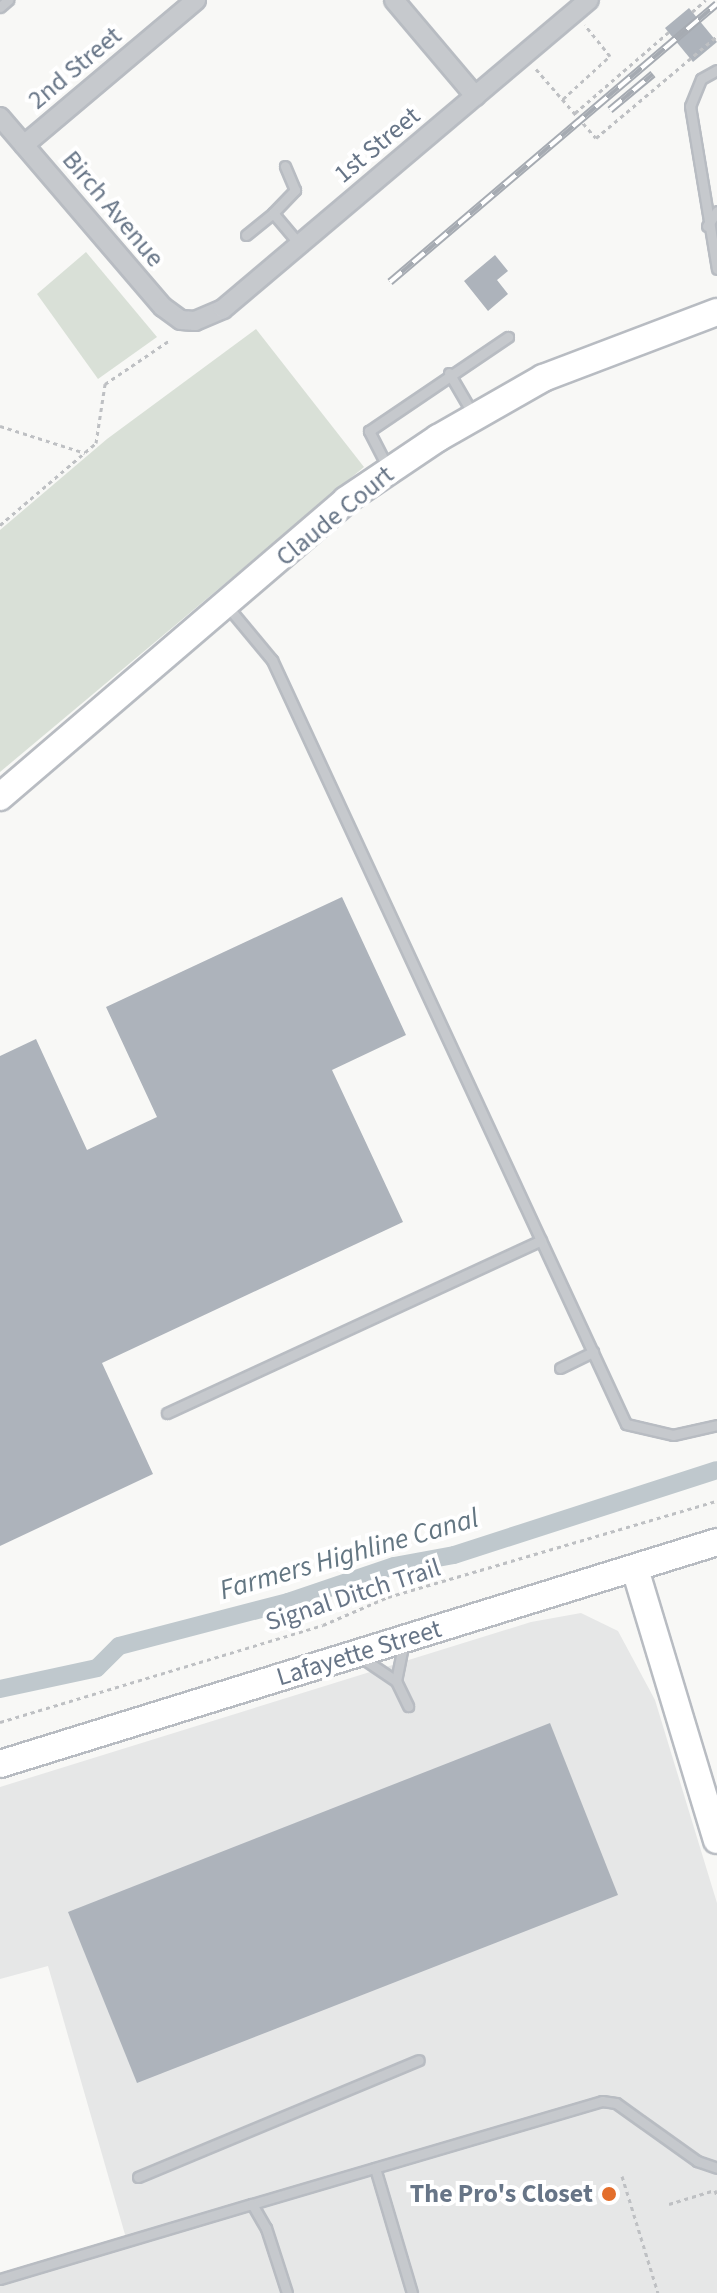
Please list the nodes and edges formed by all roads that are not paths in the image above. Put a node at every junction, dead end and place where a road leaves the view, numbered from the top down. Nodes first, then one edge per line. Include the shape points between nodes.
1 (8, 0) edge
2 (196, 0) edge
3 (394, 0) edge
4 (577, 4) edge
5 (0, 7) edge
6 (717, 70) edge
7 (475, 96) junction
8 (0, 117) edge
9 (24, 145) junction
10 (285, 166) dead end
11 (717, 211) edge
12 (273, 213) junction
13 (707, 226) junction
14 (246, 235) dead end
15 (300, 245) junction
16 (717, 269) edge
17 (717, 312) edge
18 (195, 321) joint
19 (508, 337) dead end
20 (449, 373) junction
21 (475, 417) junction
22 (390, 471) junction
23 (227, 606) junction
24 (0, 797) edge
25 (541, 1240) junction
26 (593, 1352) junction
27 (560, 1368) dead end
28 (167, 1413) dead end
29 (717, 1425) edge
30 (717, 1542) edge
31 (635, 1569) junction
32 (405, 1639) junction
33 (356, 1654) junction
34 (396, 1681) junction
35 (408, 1706) dead end
36 (0, 1764) edge
37 (717, 1840) edge
38 (419, 2060) dead end
39 (375, 2168) junction
40 (717, 2168) edge
41 (138, 2177) dead end
42 (252, 2204) junction
43 (0, 2279) edge
44 (287, 2293) edge
45 (412, 2293) edge

1 - 5 lane
2 - 9 street, 2nd Street
3 - 7 street
4 - 7 street, 1st Street
6 - 13 lane via 701,79 690,106
7 - 15 street, 1st Street
8 - 9 street, Birch Avenue
9 - 18 street, Birch Avenue via 163,307 181,320
10 - 12 lane via 295,190
11 - 13 lane
12 - 14 lane
12 - 15 lane
13 - 16 lane
15 - 18 street, 1st Street via 223,309
17 - 21 street, Claude Court via 543,378
19 - 20 lane
20 - 21 lane
20 - 22 lane via 369,431
21 - 22 street, Claude Court
22 - 23 street, Claude Court via 346,500
23 - 24 street, Claude Court
23 - 25 lane via 272,660
25 - 26 lane
25 - 28 lane
26 - 27 lane
26 - 29 lane via 626,1424 673,1435
30 - 31 street, Lafayette Street
31 - 32 street, Lafayette Street
31 - 37 street
32 - 33 street, Lafayette Street
32 - 34 lane
33 - 34 lane
33 - 36 street, Lafayette Street
34 - 35 lane
38 - 41 lane
39 - 40 lane via 602,2101 616,2103 697,2161
39 - 42 lane
39 - 45 lane
42 - 43 lane
42 - 44 lane via 266,2228

